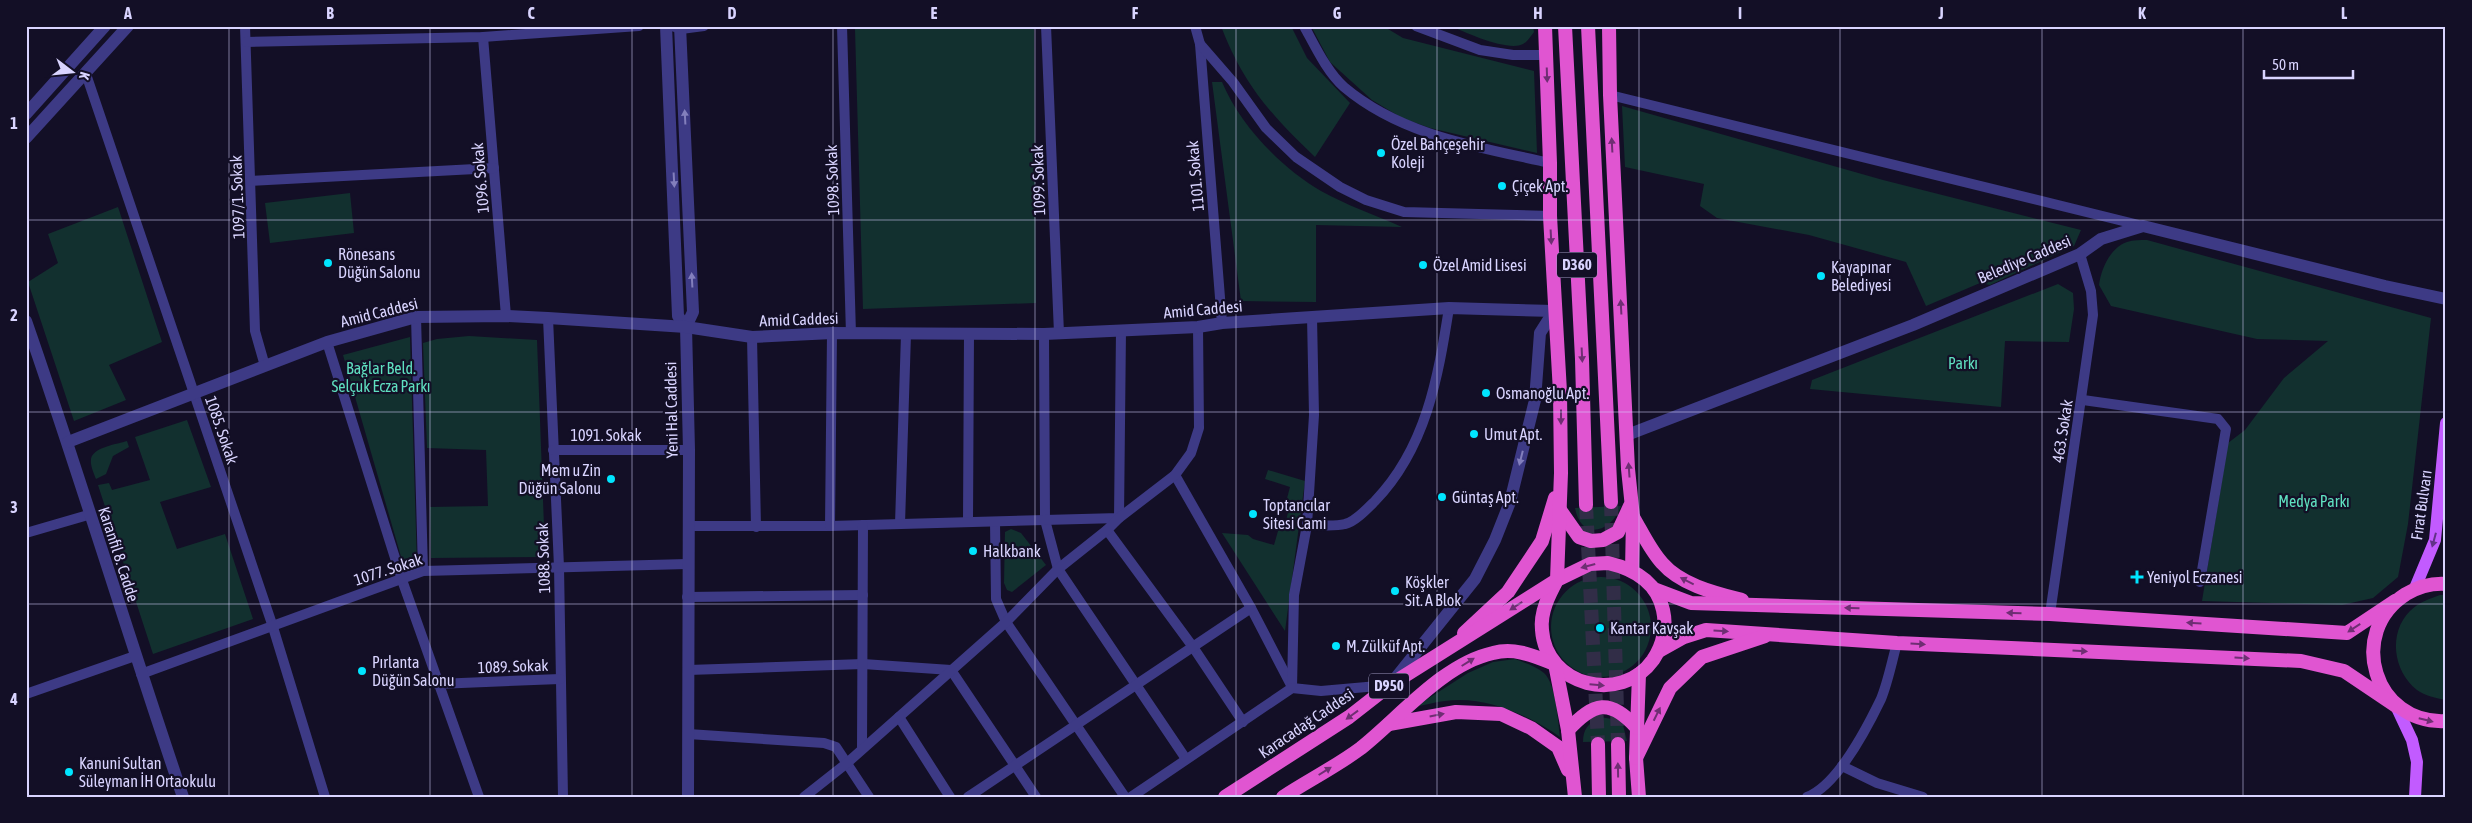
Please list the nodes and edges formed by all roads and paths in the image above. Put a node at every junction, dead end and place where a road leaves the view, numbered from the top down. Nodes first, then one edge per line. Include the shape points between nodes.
1 (105, 26) edge
2 (128, 26) edge
3 (245, 26) edge
4 (639, 26) edge
5 (666, 26) edge
6 (704, 26) edge
7 (842, 26) edge
8 (1046, 26) edge
9 (1195, 26) edge
10 (1304, 26) edge
11 (1416, 26) edge
12 (1545, 26) edge
13 (1565, 26) edge
14 (1588, 26) edge
15 (1610, 26) edge
16 (678, 27) edge
17 (483, 37) junction
18 (246, 42) junction
19 (1200, 44) junction
20 (1546, 55) junction
21 (86, 74) junction
22 (1610, 95) junction
23 (26, 114) edge
24 (26, 138) edge
25 (1550, 163) junction
26 (494, 168) junction
27 (251, 180) junction
28 (1550, 216) junction
29 (2143, 226) junction
30 (2080, 254) junction
31 (2446, 299) edge
32 (1449, 308) junction
33 (1554, 311) junction
34 (506, 316) junction
35 (416, 317) junction
36 (1312, 317) junction
37 (548, 318) junction
38 (26, 322) edge
39 (1222, 324) junction
40 (686, 327) junction
41 (1198, 327) junction
42 (1121, 330) junction
43 (832, 333) junction
44 (1059, 333) junction
45 (851, 334) junction
46 (906, 334) junction
47 (969, 334) junction
48 (1044, 334) junction
49 (752, 337) junction
50 (327, 342) junction
51 (265, 366) junction
52 (195, 394) junction
53 (2083, 400) junction
54 (2446, 422) edge
55 (1628, 435) junction
56 (68, 442) junction
57 (553, 450) junction
58 (689, 450) junction
59 (1561, 473) junction
60 (1175, 475) junction
61 (1611, 502) tunnel mouth
62 (1586, 505) tunnel mouth
63 (1560, 509) junction
64 (1632, 510) junction
65 (88, 514) junction
66 (1119, 518) junction
67 (1044, 520) junction
68 (968, 521) junction
69 (994, 522) junction
70 (863, 524) junction
71 (900, 524) junction
72 (1307, 525) junction
73 (688, 526) junction
74 (830, 526) junction
75 (756, 527) junction
76 (1107, 530) junction
77 (26, 533) edge
78 (687, 564) junction
79 (559, 567) junction
80 (1058, 569) junction
81 (423, 571) junction
82 (1632, 571) junction
83 (402, 580) junction
84 (1557, 580) junction
85 (2200, 582) dead end
86 (2446, 584) edge
87 (2415, 588) junction
88 (1654, 589) junction
89 (863, 594) junction
90 (687, 597) junction
91 (2395, 601) junction
92 (1767, 606) junction
93 (1251, 608) junction
94 (2050, 614) junction
95 (1006, 622) junction
96 (272, 624) junction
97 (1774, 633) junction
98 (1897, 643) junction
99 (1194, 647) junction
100 (1447, 650) junction
101 (1659, 651) junction
102 (135, 656) junction
103 (863, 664) junction
104 (1555, 664) junction
105 (688, 670) junction
106 (951, 670) junction
107 (141, 674) junction
108 (1638, 674) junction
109 (560, 679) junction
110 (437, 684) junction
111 (1136, 685) junction
112 (1390, 685) junction
113 (1292, 688) junction
114 (26, 694) edge
115 (2396, 706) junction
116 (899, 717) junction
117 (2446, 721) edge
118 (1243, 722) junction
119 (1389, 724) junction
120 (1077, 725) junction
121 (1637, 728) junction
122 (1568, 730) junction
123 (688, 734) junction
124 (1598, 744) tunnel mouth
125 (1618, 744) tunnel mouth
126 (862, 747) junction
127 (1636, 758) junction
128 (1186, 760) junction
129 (847, 763) junction
130 (1015, 764) junction
131 (1842, 766) junction
132 (1574, 782) junction
133 (184, 797) edge
134 (325, 797) edge
135 (479, 797) edge
136 (563, 797) edge
137 (688, 797) edge
138 (804, 797) edge
139 (868, 797) edge
140 (950, 797) edge
141 (968, 797) edge
142 (1036, 797) edge
143 (1125, 797) edge
144 (1131, 797) edge
145 (1225, 797) edge
146 (1283, 797) edge
147 (1575, 797) edge
148 (1599, 797) edge
149 (1619, 797) edge
150 (1639, 797) edge
151 (1807, 797) edge
152 (1923, 797) edge
153 (2415, 797) edge

1 - 23 street
2 - 21 street
3 - 18 street, 1097/1. Sokak
4 - 17 street
5 -> 40 street via 678,316
6 - 16 street
7 - 45 street, 1098. Sokak
8 - 44 street, 1099. Sokak
9 - 19 street, 1101. Sokak
10 - 25 street via 1343,86 1381,113 1403,124 1460,142
11 - 20 street via 1480,50
12 - 20 highway
13 -> 62 highway, D360
14 - 61 highway, D360
15 - 22 highway
40 -> 16 street, Yeni Hal Caddesi via 693,312
17 - 18 street
17 - 26 street, 1096. Sokak
18 - 27 street, 1097/1. Sokak
19 - 28 street via 1266,128 1296,157 1340,187 1366,200 1404,212
19 - 39 street, 1101. Sokak
20 -> 25 highway
21 - 24 street
21 - 52 street, 1085. Sokak
22 - 29 street
55 -> 22 highway
25 - 28 highway
26 - 27 street
26 - 34 street, 1096. Sokak
27 - 51 street, 1097/1. Sokak via 255,331
28 -> 33 highway
29 - 30 street, Belediye Caddesi via 2100,240
29 - 31 street
30 - 53 street, 463. Sokak via 2093,315
30 - 55 street, Belediye Caddesi via 1913,324
32 - 33 street, Amid Caddesi
32 - 36 street, Amid Caddesi
32 - 72 street via 1431,402 1414,448 1385,490 1346,524
33 -> 59 highway
33 -> 112 street via 1540,333 1535,400 1510,502 1495,540 1475,579
34 - 35 street, Amid Caddesi
34 - 37 street, Amid Caddesi
35 - 50 street, Amid Caddesi
35 - 81 street
36 - 39 street, Amid Caddesi
36 - 72 street via 1314,415
37 - 40 street, Amid Caddesi
37 - 57 street, 1088. Sokak
38 - 56 street, Karanfil 8. Cadde
39 - 41 street, Amid Caddesi
40 - 49 street, Amid Caddesi
40 - 58 street, Yeni Hal Caddesi
41 - 42 street, Amid Caddesi
41 - 60 street via 1199,428 1192,453
42 - 44 street, Amid Caddesi
42 - 66 street
43 - 45 street, Amid Caddesi
43 - 49 street, Amid Caddesi
43 - 74 street
44 - 48 street, Amid Caddesi
45 - 46 street, Amid Caddesi
46 - 47 street, Amid Caddesi
46 - 71 street
47 - 48 street, Amid Caddesi
47 - 68 street
48 - 67 street
49 - 75 street
50 - 51 street, Amid Caddesi
50 - 83 street
51 - 52 street, Amid Caddesi
52 - 56 street, Amid Caddesi
52 - 96 street, 1085. Sokak
53 - 85 street via 2218,419 2226,429
53 - 94 street, 463. Sokak
54 -> 87 main road, Fırat Bulvarı via 2435,540
64 -> 55 highway
56 - 65 street, Karanfil 8. Cadde
57 - 58 street, 1091. Sokak
57 - 79 street, 1088. Sokak
58 - 73 street, Yeni Hal Caddesi
59 - 63 highway
59 - 100 highway via 1542,541 1508,592
60 - 66 street
60 - 93 street
63 - 64 highway via 1579,537 1591,541 1603,540 1618,532
63 - 84 highway
64 - 82 highway
92 -> 64 highway via 1691,584 1673,573 1661,562
65 - 77 street
65 - 102 street, Karanfil 8. Cadde
66 - 67 street
66 - 76 street
67 - 69 street
67 - 80 street
68 - 69 street
68 - 71 street
69 - 95 street via 996,598
70 - 71 street
70 - 74 street
70 - 89 street
72 - 113 street via 1294,595
73 - 75 street
73 - 78 street, Yeni Hal Caddesi
74 - 75 street
76 - 80 street
76 - 99 street
78 - 79 street, 1077. Sokak
78 - 90 street, Yeni Hal Caddesi
79 - 81 street, 1077. Sokak
79 - 109 street, 1088. Sokak
80 - 95 street
80 - 111 street
81 - 83 street, 1077. Sokak
82 -> 84 highway via 1608,563 1590,564
82 - 88 highway
83 - 96 street, 1077. Sokak
83 - 110 street
84 -> 100 highway, Karacadağ Caddesi / D950
84 - 104 highway via 1543,613 1542,631 1546,648
86 - 87 highway
87 - 91 highway
88 - 92 highway via 1691,603
88 - 101 highway via 1665,619
89 - 90 street
89 - 103 street
90 - 105 street, Yeni Hal Caddesi
91 -> 94 highway via 2347,632
91 - 115 highway via 2380,619 2373,642 2373,666 2381,688
94 -> 92 highway
93 - 99 street
93 - 113 street
95 - 106 street
95 - 120 street
96 - 107 street, 1077. Sokak
96 - 134 street, 1085. Sokak
97 - 98 highway
101 -> 97 highway via 1684,637 1706,630
127 -> 97 highway via 1670,688 1702,657
98 -> 115 highway via 2301,661 2344,670
98 - 131 street via 1881,698
99 - 111 street
99 - 118 street
100 - 112 highway, Karacadağ Caddesi / D950
101 - 108 highway via 1647,668
102 - 107 street, Karanfil 8. Cadde
102 - 114 street
103 - 105 street
103 - 106 street
103 - 126 street
104 -> 108 highway via 1571,677 1590,685 1611,686
119 -> 104 highway, D950 via 1476,657 1519,651
104 - 122 highway
105 - 123 street, Yeni Hal Caddesi
106 - 116 street
106 - 130 street
107 - 133 street, Karanfil 8. Cadde
108 - 121 highway
109 - 110 street, 1089. Sokak
109 - 136 street, 1088. Sokak
110 - 135 street
111 - 120 street
111 - 128 street
112 - 113 street via 1321,691
112 -> 145 highway, Karacadağ Caddesi / D950 via 1349,717
113 - 118 street
115 -> 117 highway via 2414,717
115 - 153 main road via 2412,740 2417,762
116 - 126 street
116 - 140 street
118 - 128 street
119 -> 132 highway via 1456,712 1501,714 1531,728 1558,747
146 -> 119 highway, D950 via 1359,749
120 - 130 street
120 - 143 street
121 - 122 highway via 1626,715 1612,707 1602,706 1590,710
121 - 127 highway
122 - 132 highway
123 - 129 street via 824,743 836,747
123 - 137 street, Yeni Hal Caddesi
124 - 148 highway
149 -> 125 highway
126 - 129 street
127 - 150 highway
128 - 144 street
129 - 138 street
129 - 139 street
130 - 141 street
130 - 142 street
131 - 151 street
131 - 152 street via 1877,783
132 - 147 highway

